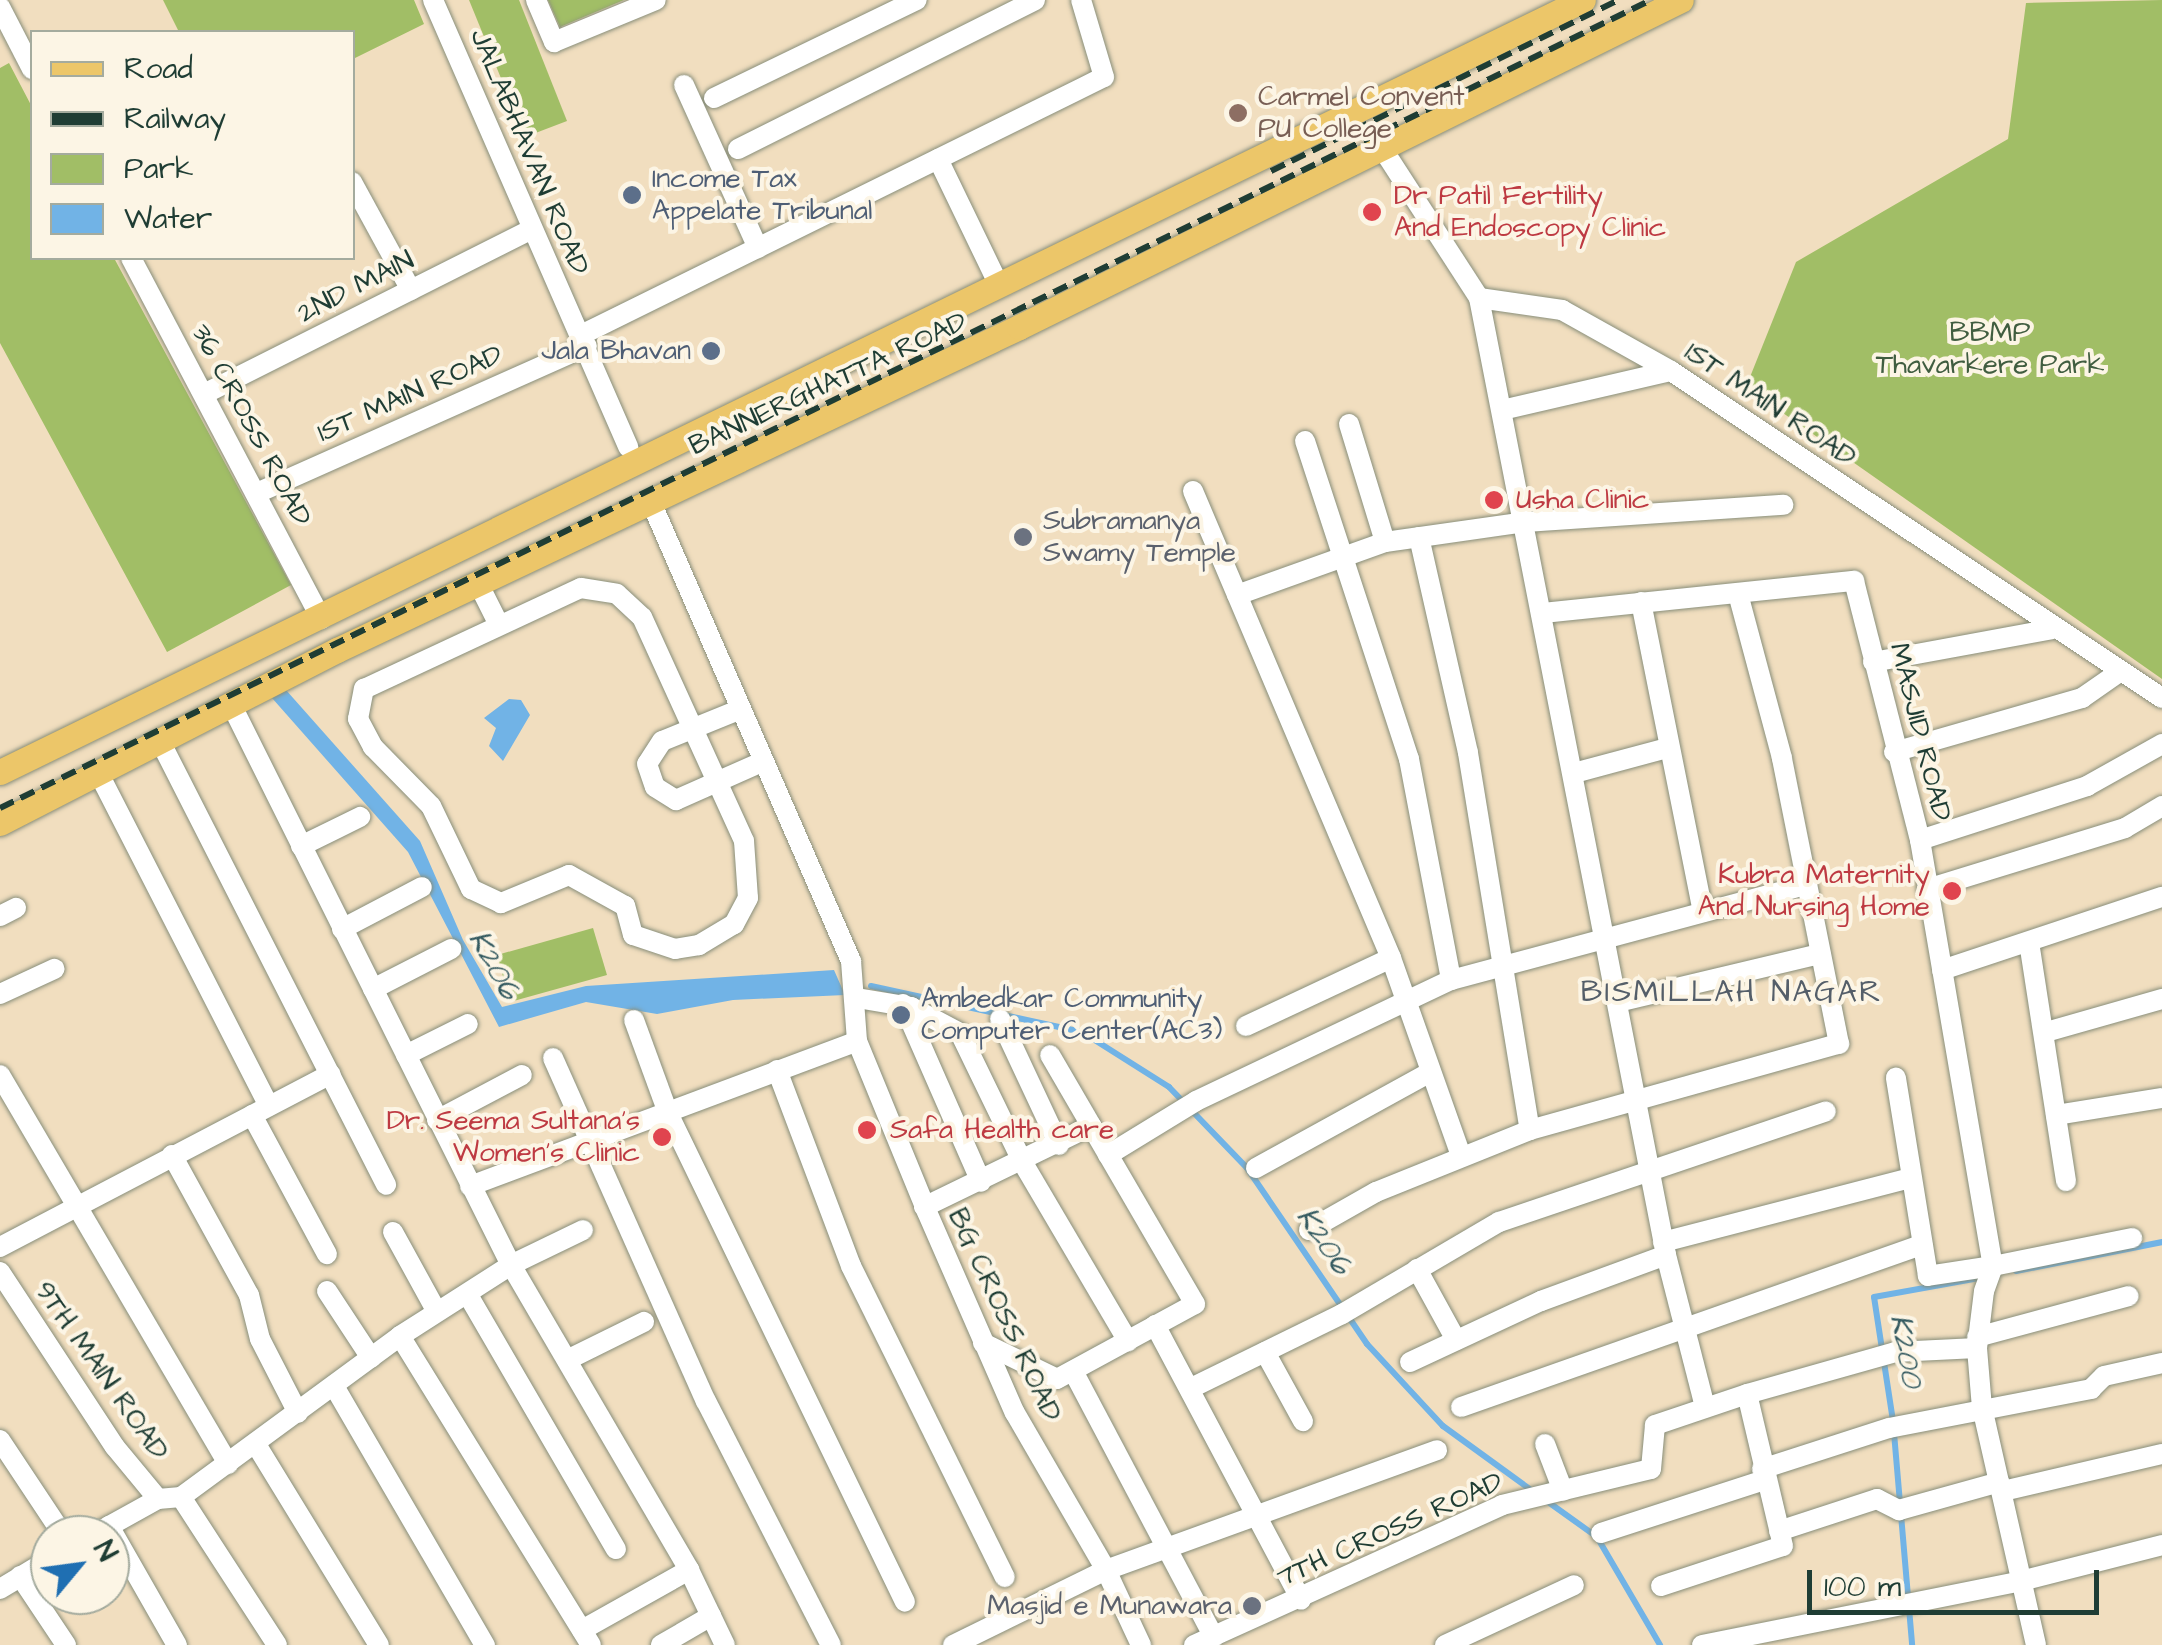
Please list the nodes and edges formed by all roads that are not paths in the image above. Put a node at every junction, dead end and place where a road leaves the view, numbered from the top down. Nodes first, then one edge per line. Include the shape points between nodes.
1 (434, 0) edge
2 (442, 0) edge
3 (536, 0) edge
4 (656, 0) edge
5 (917, 0) edge
6 (1035, 0) edge
7 (1082, 0) edge
8 (1583, 0) edge
9 (1681, 0) edge
10 (0, 7) edge
11 (30, 65) edge
12 (684, 86) dead end
13 (714, 98) dead end
14 (1365, 110) junction
15 (1382, 148) junction
16 (738, 149) dead end
17 (938, 159) junction
18 (355, 188) edge
19 (532, 229) junction
20 (758, 248) junction
21 (133, 260) edge
22 (999, 285) junction
23 (410, 290) junction
24 (1479, 298) junction
25 (584, 340) junction
26 (1671, 371) junction
27 (204, 394) junction
28 (1502, 410) junction
29 (1348, 424) dead end
30 (1305, 441) dead end
31 (632, 455) junction
32 (1193, 491) dead end
33 (256, 493) junction
34 (651, 502) junction
35 (1783, 505) dead end
36 (1524, 522) junction
37 (1419, 536) junction
38 (1386, 542) junction
39 (1344, 554) junction
40 (478, 585) junction
41 (1237, 595) junction
42 (1739, 597) junction
43 (1642, 602) junction
44 (1542, 613) junction
45 (322, 619) junction
46 (498, 622) junction
47 (2052, 629) junction
48 (1873, 662) junction
49 (2118, 673) junction
50 (2162, 698) edge
51 (231, 704) junction
52 (741, 709) junction
53 (694, 730) junction
54 (160, 742) junction
55 (2162, 744) edge
56 (1667, 748) junction
57 (1894, 752) junction
58 (764, 762) junction
59 (0, 772) edge
60 (1574, 773) junction
61 (98, 774) junction
62 (718, 782) junction
63 (2162, 806) edge
64 (360, 817) dead end
65 (0, 823) edge
66 (1920, 840) junction
67 (302, 846) junction
68 (1805, 885) junction
69 (422, 887) dead end
70 (1927, 890) junction
71 (2162, 897) edge
72 (1703, 912) junction
73 (342, 929) junction
74 (1606, 934) junction
75 (2030, 942) junction
76 (452, 949) dead end
77 (1820, 954) junction
78 (1391, 958) junction
79 (54, 969) dead end
80 (1500, 969) junction
81 (1942, 970) junction
82 (1452, 980) junction
83 (373, 989) junction
84 (855, 990) junction
85 (0, 994) edge
86 (2162, 999) edge
87 (1406, 1001) junction
88 (1618, 1002) junction
89 (903, 1004) junction
90 (1000, 1019) dead end
91 (634, 1020) dead end
92 (468, 1024) dead end
93 (1246, 1026) dead end
94 (2046, 1032) junction
95 (857, 1041) junction
96 (406, 1055) junction
97 (1050, 1055) dead end
98 (553, 1058) dead end
99 (777, 1070) junction
100 (1428, 1073) junction
101 (332, 1074) junction
102 (522, 1076) dead end
103 (1896, 1078) dead end
104 (4, 1089) edge
105 (1636, 1098) junction
106 (2162, 1098) edge
107 (259, 1109) junction
108 (1826, 1111) dead end
109 (668, 1113) junction
110 (2056, 1114) junction
111 (438, 1120) junction
112 (1091, 1126) junction
113 (1530, 1130) junction
114 (587, 1145) junction
115 (1059, 1145) junction
116 (172, 1155) junction
117 (1108, 1155) junction
118 (1461, 1156) junction
119 (1024, 1163) junction
120 (1256, 1168) dead end
121 (1650, 1174) junction
122 (1911, 1178) junction
123 (2066, 1181) dead end
124 (981, 1182) junction
125 (386, 1185) dead end
126 (470, 1186) junction
127 (82, 1207) junction
128 (924, 1207) junction
129 (583, 1230) dead end
130 (1309, 1230) dead end
131 (393, 1232) dead end
132 (2132, 1238) dead end
133 (1922, 1245) junction
134 (0, 1247) edge
135 (1664, 1249) junction
136 (327, 1254) dead end
137 (512, 1265) junction
138 (1993, 1266) junction
139 (1417, 1269) junction
140 (0, 1272) edge
141 (327, 1291) dead end
142 (468, 1295) junction
143 (2129, 1296) dead end
144 (437, 1312) junction
145 (644, 1322) dead end
146 (1155, 1324) junction
147 (1682, 1328) junction
148 (400, 1336) junction
149 (1456, 1340) junction
150 (1128, 1341) junction
151 (984, 1343) junction
152 (1977, 1343) junction
153 (1265, 1352) junction
154 (370, 1358) junction
155 (567, 1360) junction
156 (1410, 1362) dead end
157 (2162, 1363) edge
158 (1073, 1371) junction
159 (334, 1386) junction
160 (1191, 1388) junction
161 (1746, 1394) junction
162 (1705, 1407) junction
163 (1461, 1408) dead end
164 (1982, 1408) junction
165 (298, 1414) junction
166 (1302, 1421) dead end
167 (0, 1440) edge
168 (1544, 1444) dead end
169 (257, 1446) junction
170 (1438, 1450) dead end
171 (2162, 1454) edge
172 (6, 1464) edge
173 (228, 1464) junction
174 (1763, 1474) junction
175 (2001, 1487) junction
176 (1563, 1490) junction
177 (181, 1496) junction
178 (158, 1500) junction
179 (46, 1515) edge
180 (130, 1515) edge
181 (1258, 1518) junction
182 (1779, 1532) junction
183 (1601, 1533) dead end
184 (2162, 1544) edge
185 (1170, 1548) junction
186 (616, 1550) dead end
187 (30, 1570) edge
188 (689, 1570) junction
189 (1106, 1570) junction
190 (20, 1576) junction
191 (130, 1576) edge
192 (1005, 1577) dead end
193 (2020, 1581) junction
194 (1574, 1585) dead end
195 (1661, 1586) dead end
196 (0, 1589) edge
197 (1300, 1600) junction
198 (905, 1602) dead end
199 (711, 1616) junction
200 (587, 1637) edge
201 (1204, 1641) edge
202 (66, 1645) edge
203 (176, 1645) edge
204 (276, 1645) edge
205 (379, 1645) edge
206 (485, 1645) edge
207 (661, 1645) edge
208 (725, 1645) edge
209 (831, 1645) edge
210 (953, 1645) edge
211 (1140, 1645) edge
212 (1446, 1645) edge
213 (1702, 1645) edge
214 (2036, 1645) edge

1 - 19 street, JALABHAVAN ROAD
2 - 25 street, JALABHAVAN ROAD
3 - 4 street via 554,42
5 - 13 street
6 - 16 street
7 - 17 street, 1ST MAIN ROAD via 1104,77
8 - 14 main road, BANNERGHATTA ROAD
9 - 15 main road, BANNERGHATTA ROAD
10 - 11 street
12 - 20 street
14 - 15 main road
14 - 22 main road, BANNERGHATTA ROAD
15 - 24 street
15 - 34 main road, BANNERGHATTA ROAD
17 - 20 street, 1ST MAIN ROAD
17 - 22 street
18 - 23 street
19 - 23 street, 2ND MAIN
19 - 25 street, JALABHAVAN ROAD
20 - 25 street, 1ST MAIN ROAD
21 - 27 street, 36 CROSS ROAD
22 - 31 main road, BANNERGHATTA ROAD
23 - 27 street, 2ND MAIN
24 - 26 street, 1ST MAIN ROAD via 1562,310
24 - 28 street
25 - 31 street, JALABHAVAN ROAD
25 - 33 street, 1ST MAIN ROAD
26 - 28 street
26 - 47 street, 1ST MAIN ROAD
27 - 33 street, 36 CROSS ROAD
28 - 36 street
29 - 38 street
30 - 39 street
31 - 45 main road, BANNERGHATTA ROAD
32 - 41 street
33 - 45 street, 36 CROSS ROAD
34 - 40 main road, BANNERGHATTA ROAD
34 - 52 street, BG CROSS ROAD
35 - 36 street
36 - 37 street
36 - 44 street
37 - 38 street
37 - 80 street via 1468,753
38 - 39 street
39 - 41 street
39 - 82 street via 1409,759
40 - 46 street
40 - 51 main road, BANNERGHATTA ROAD
41 - 78 street
42 - 43 street, MASJID ROAD
42 - 48 street, MASJID ROAD via 1854,581
42 - 68 street via 1782,758
43 - 44 street, MASJID ROAD
43 - 56 street
44 - 60 street
45 - 59 main road, BANNERGHATTA ROAD
46 - 53 street via 581,588 617,594 642,617
46 - 62 street via 364,689 356,711 373,748 431,806 471,890 501,903 568,874 625,906 633,935 680,949 716,938 738,919 749,895 744,841
47 - 48 street
47 - 49 street, 1ST MAIN ROAD
48 - 57 street, MASJID ROAD
49 - 50 street, 1ST MAIN ROAD
49 - 57 street via 2082,698
51 - 54 main road, BANNERGHATTA ROAD
51 - 67 street
52 - 53 street
52 - 58 street, BG CROSS ROAD
53 - 62 street
53 - 62 street via 662,740 647,764 654,787 676,800
54 - 61 main road, BANNERGHATTA ROAD
54 - 101 street
55 - 66 street via 2086,786
56 - 60 street
56 - 72 street
57 - 66 street, MASJID ROAD
58 - 62 street
58 - 84 street, BG CROSS ROAD via 851,961
60 - 74 street
61 - 65 main road, BANNERGHATTA ROAD
61 - 107 street
63 - 70 street via 2125,828
64 - 67 street
66 - 70 street, MASJID ROAD
67 - 73 street
68 - 72 street
68 - 77 street
69 - 73 street
70 - 81 street, MASJID ROAD
71 - 75 street
72 - 74 street
73 - 83 street
74 - 80 street
74 - 88 street
75 - 81 street
75 - 94 street
76 - 83 street
77 - 88 street
77 - 105 street via 1839,1044
78 - 87 street
78 - 93 street
79 - 85 street
80 - 82 street
80 - 113 street
81 - 138 street, MASJID ROAD
82 - 87 street
83 - 96 street
84 - 89 street
84 - 95 street, BG CROSS ROAD
86 - 94 street
87 - 100 street
87 - 117 street via 1196,1101
88 - 105 street
89 - 119 street via 960,1033
89 - 124 street
90 - 115 street
91 - 109 street
92 - 96 street
94 - 110 street
95 - 99 street
95 - 128 street, BG CROSS ROAD
96 - 111 street
97 - 112 street
98 - 114 street
99 - 109 street
99 - 192 street via 851,1266
100 - 118 street
100 - 120 street
101 - 107 street
101 - 125 street
102 - 111 street
103 - 122 street
104 - 127 street
105 - 113 street
105 - 121 street
106 - 110 street
107 - 116 street
107 - 136 street
108 - 121 street
109 - 114 street
109 - 198 street
110 - 123 street
111 - 126 street
112 - 115 street
112 - 117 street
113 - 118 street
114 - 126 street
114 - 209 street via 706,1401
115 - 119 street
116 - 127 street
116 - 165 street via 249,1296 260,1339
117 - 146 street via 1195,1304
118 - 130 street
119 - 124 street
119 - 150 street
121 - 135 street
121 - 139 street via 1499,1222
122 - 133 street
122 - 135 street
124 - 128 street
126 - 137 street
127 - 134 street
127 - 173 street
128 - 151 street, BG CROSS ROAD
129 - 137 street
131 - 144 street
132 - 138 street
133 - 138 street via 1928,1276
133 - 147 street
135 - 147 street
135 - 149 street
137 - 142 street
137 - 155 street
138 - 152 street
139 - 149 street
139 - 153 street
140 - 178 street, 9TH MAIN ROAD via 115,1447
141 - 154 street
142 - 144 street
142 - 186 street
143 - 152 street, 7TH CROSS ROAD
144 - 148 street
145 - 155 street
146 - 150 street
146 - 160 street
147 - 162 street
147 - 163 street
148 - 154 street
148 - 200 street
149 - 156 street
150 - 158 street
151 - 158 street via 1057,1379
151 - 189 street, BG CROSS ROAD via 1015,1414
152 - 161 street, 7TH CROSS ROAD via 1895,1352
152 - 164 street
153 - 160 street
153 - 166 street
154 - 159 street
155 - 188 street
157 - 164 street via 2104,1376 2091,1389
158 - 185 street
159 - 165 street
159 - 206 street
160 - 181 street
161 - 162 street, 7TH CROSS ROAD
161 - 174 street
162 - 176 street, 7TH CROSS ROAD via 1655,1425 1650,1469
164 - 174 street via 1889,1428
164 - 175 street
165 - 169 street
167 - 172 street
168 - 176 street
169 - 173 street
169 - 205 street
170 - 181 street
171 - 175 street
172 - 179 street
173 - 177 street
174 - 182 street
174 - 183 street
175 - 182 street via 1899,1510 1876,1499
175 - 193 street
176 - 197 street, 7TH CROSS ROAD via 1502,1505
177 - 178 street
177 - 204 street
178 - 180 street
181 - 185 street
181 - 197 street
182 - 195 street via 1783,1546
184 - 193 street
185 - 189 street
185 - 201 street
187 - 190 street
188 - 199 street
188 - 200 street
189 - 210 street
189 - 211 street, BG CROSS ROAD
190 - 196 street
190 - 202 street
191 - 203 street
193 - 213 street
193 - 214 street
194 - 212 street
197 - 201 street, 7TH CROSS ROAD
199 - 207 street
199 - 208 street

